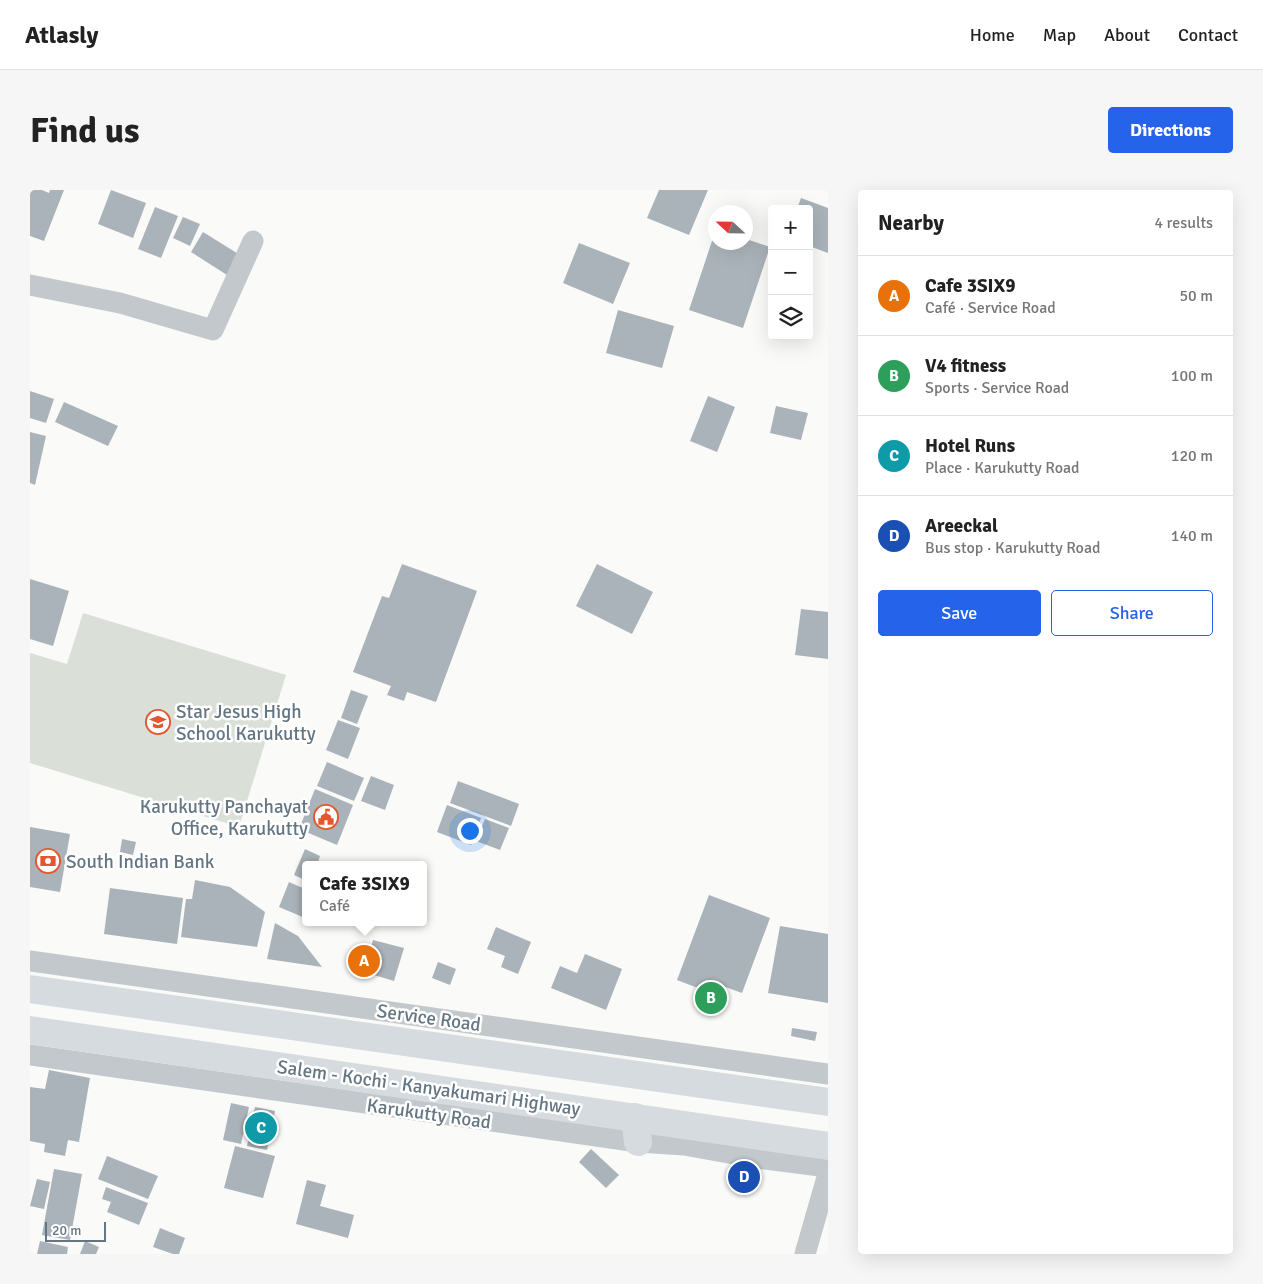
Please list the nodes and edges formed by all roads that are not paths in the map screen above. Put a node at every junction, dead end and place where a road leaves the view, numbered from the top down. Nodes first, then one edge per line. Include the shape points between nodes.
1 (253, 241) dead end
2 (30, 285) edge
3 (30, 961) edge
4 (30, 989) edge
5 (30, 1030) edge
6 (30, 1055) edge
7 (828, 1074) edge
8 (828, 1102) edge
9 (636, 1130) junction
10 (828, 1146) edge
11 (828, 1167) edge
12 (828, 1174) edge
13 (805, 1254) edge

1 - 2 street via 213,330 120,303
3 - 7 street, Service Road
4 - 8 highway
5 - 9 highway, Salem - Kochi - Kanyakumari Highway
6 - 9 street, Karukutty Road
9 - 10 highway, Salem - Kochi - Kanyakumari Highway
9 - 11 street, Karukutty Road via 684,1145
12 - 13 street

